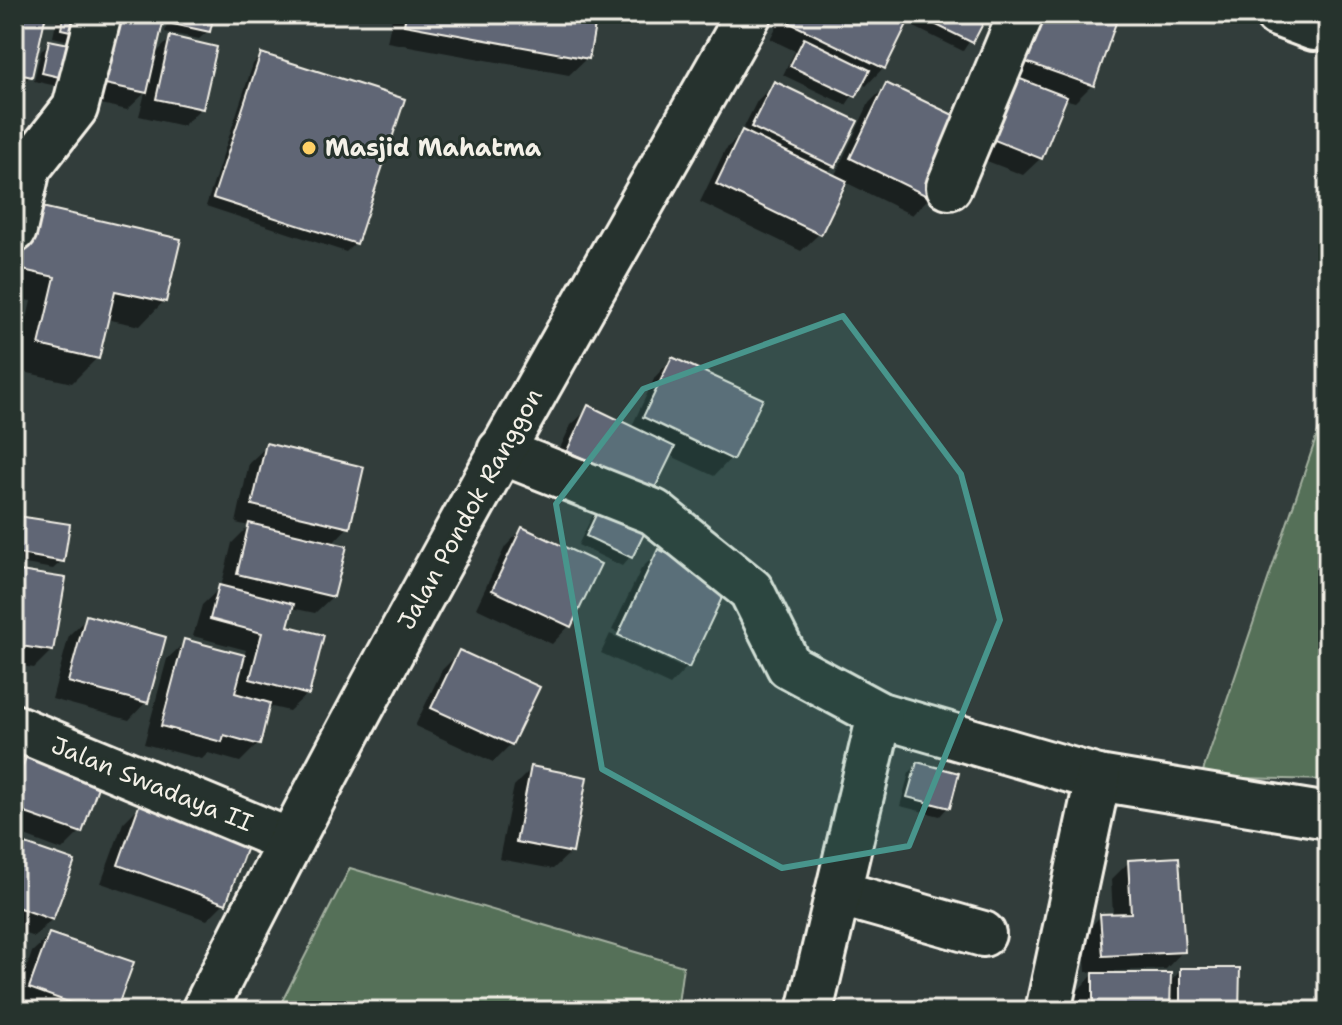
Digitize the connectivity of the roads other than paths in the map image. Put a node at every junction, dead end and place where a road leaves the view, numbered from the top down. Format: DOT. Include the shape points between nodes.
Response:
graph roads {
  1 [pos="99,14"];
  2 [pos="749,14"];
  3 [pos="1021,14"];
  4 [pos="21,166"];
  5 [pos="949,187"];
  6 [pos="14,230"];
  7 [pos="500,451"];
  8 [pos="880,715"];
  9 [pos="14,727"];
  10 [pos="1098,778"];
  11 [pos="1328,816"];
  12 [pos="289,841"];
  13 [pos="838,893"];
  14 [pos="983,934"];
  15 [pos="204,1011"];
  16 [pos="810,1011"];
  17 [pos="1048,1011"];
  1 -- 4 [label="street" via="75,108"];
  2 -- 7 [label="street, Jalan Pondok Ranggon"];
  3 -- 5 [label="street"];
  4 -- 6 [label="street"];
  7 -- 8 [label="street" via="654,512 751,590 789,666"];
  7 -- 12 [label="street, Jalan Pondok Ranggon"];
  8 -- 10 [label="street"];
  8 -- 13 [label="street"];
  9 -- 12 [label="street, Jalan Swadaya II"];
  10 -- 11 [label="street"];
  10 -- 17 [label="street"];
  12 -- 15 [label="street, Jalan Pondok Ranggon"];
  13 -- 14 [label="street"];
  13 -- 16 [label="street"];
}
